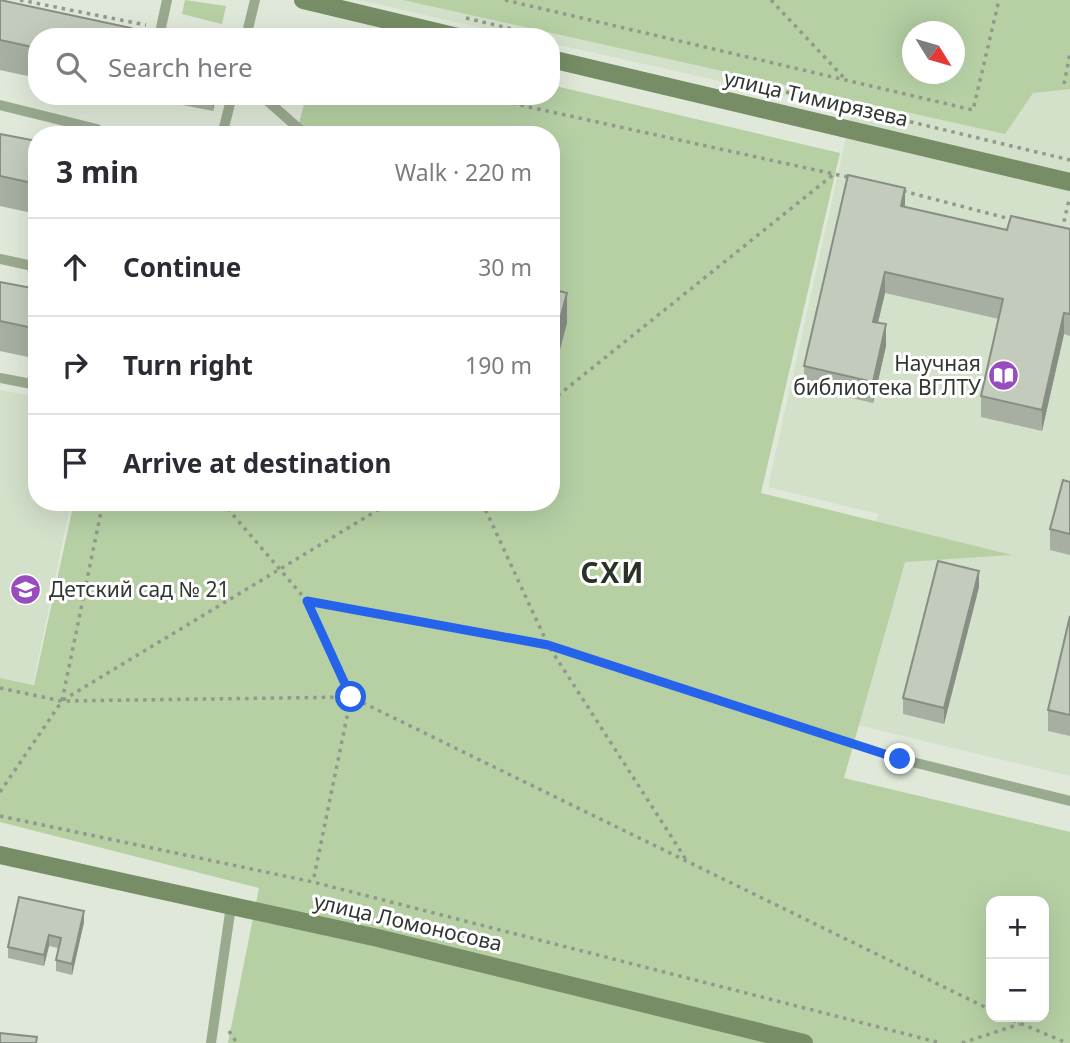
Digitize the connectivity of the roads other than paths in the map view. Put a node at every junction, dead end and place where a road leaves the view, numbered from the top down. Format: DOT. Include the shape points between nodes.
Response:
graph roads {
  1 [pos="167,0"];
  2 [pos="255,0"];
  3 [pos="303,0"];
  4 [pos="161,28"];
  5 [pos="248,28"];
  6 [pos="420,28"];
  7 [pos="560,61"];
  8 [pos="0,105"];
  9 [pos="230,105"];
  10 [pos="272,105"];
  11 [pos="85,126"];
  12 [pos="224,126"];
  13 [pos="296,126"];
  14 [pos="1070,183"];
  15 [pos="0,259"];
  16 [pos="28,265"];
  17 [pos="0,379"];
  18 [pos="28,384"];
  19 [pos="900,759"];
  20 [pos="1070,801"];
  21 [pos="0,855"];
  22 [pos="231,906"];
  23 [pos="211,1043"];
  24 [pos="804,1043"];
  1 -- 4 [label="lane"];
  2 -- 5 [label="lane"];
  3 -- 6 [label="main road"];
  7 -- 14 [label="main road, улица Тимирязева"];
  8 -- 11 [label="lane"];
  9 -- 12 [label="lane"];
  10 -- 13 [label="lane"];
  15 -- 16 [label="lane"];
  17 -- 18 [label="lane"];
  19 -- 20 [label="lane"];
  21 -- 22 [label="main road, улица Ломоносова"];
  22 -- 23 [label="lane"];
  22 -- 24 [label="main road, улица Ломоносова"];
}
